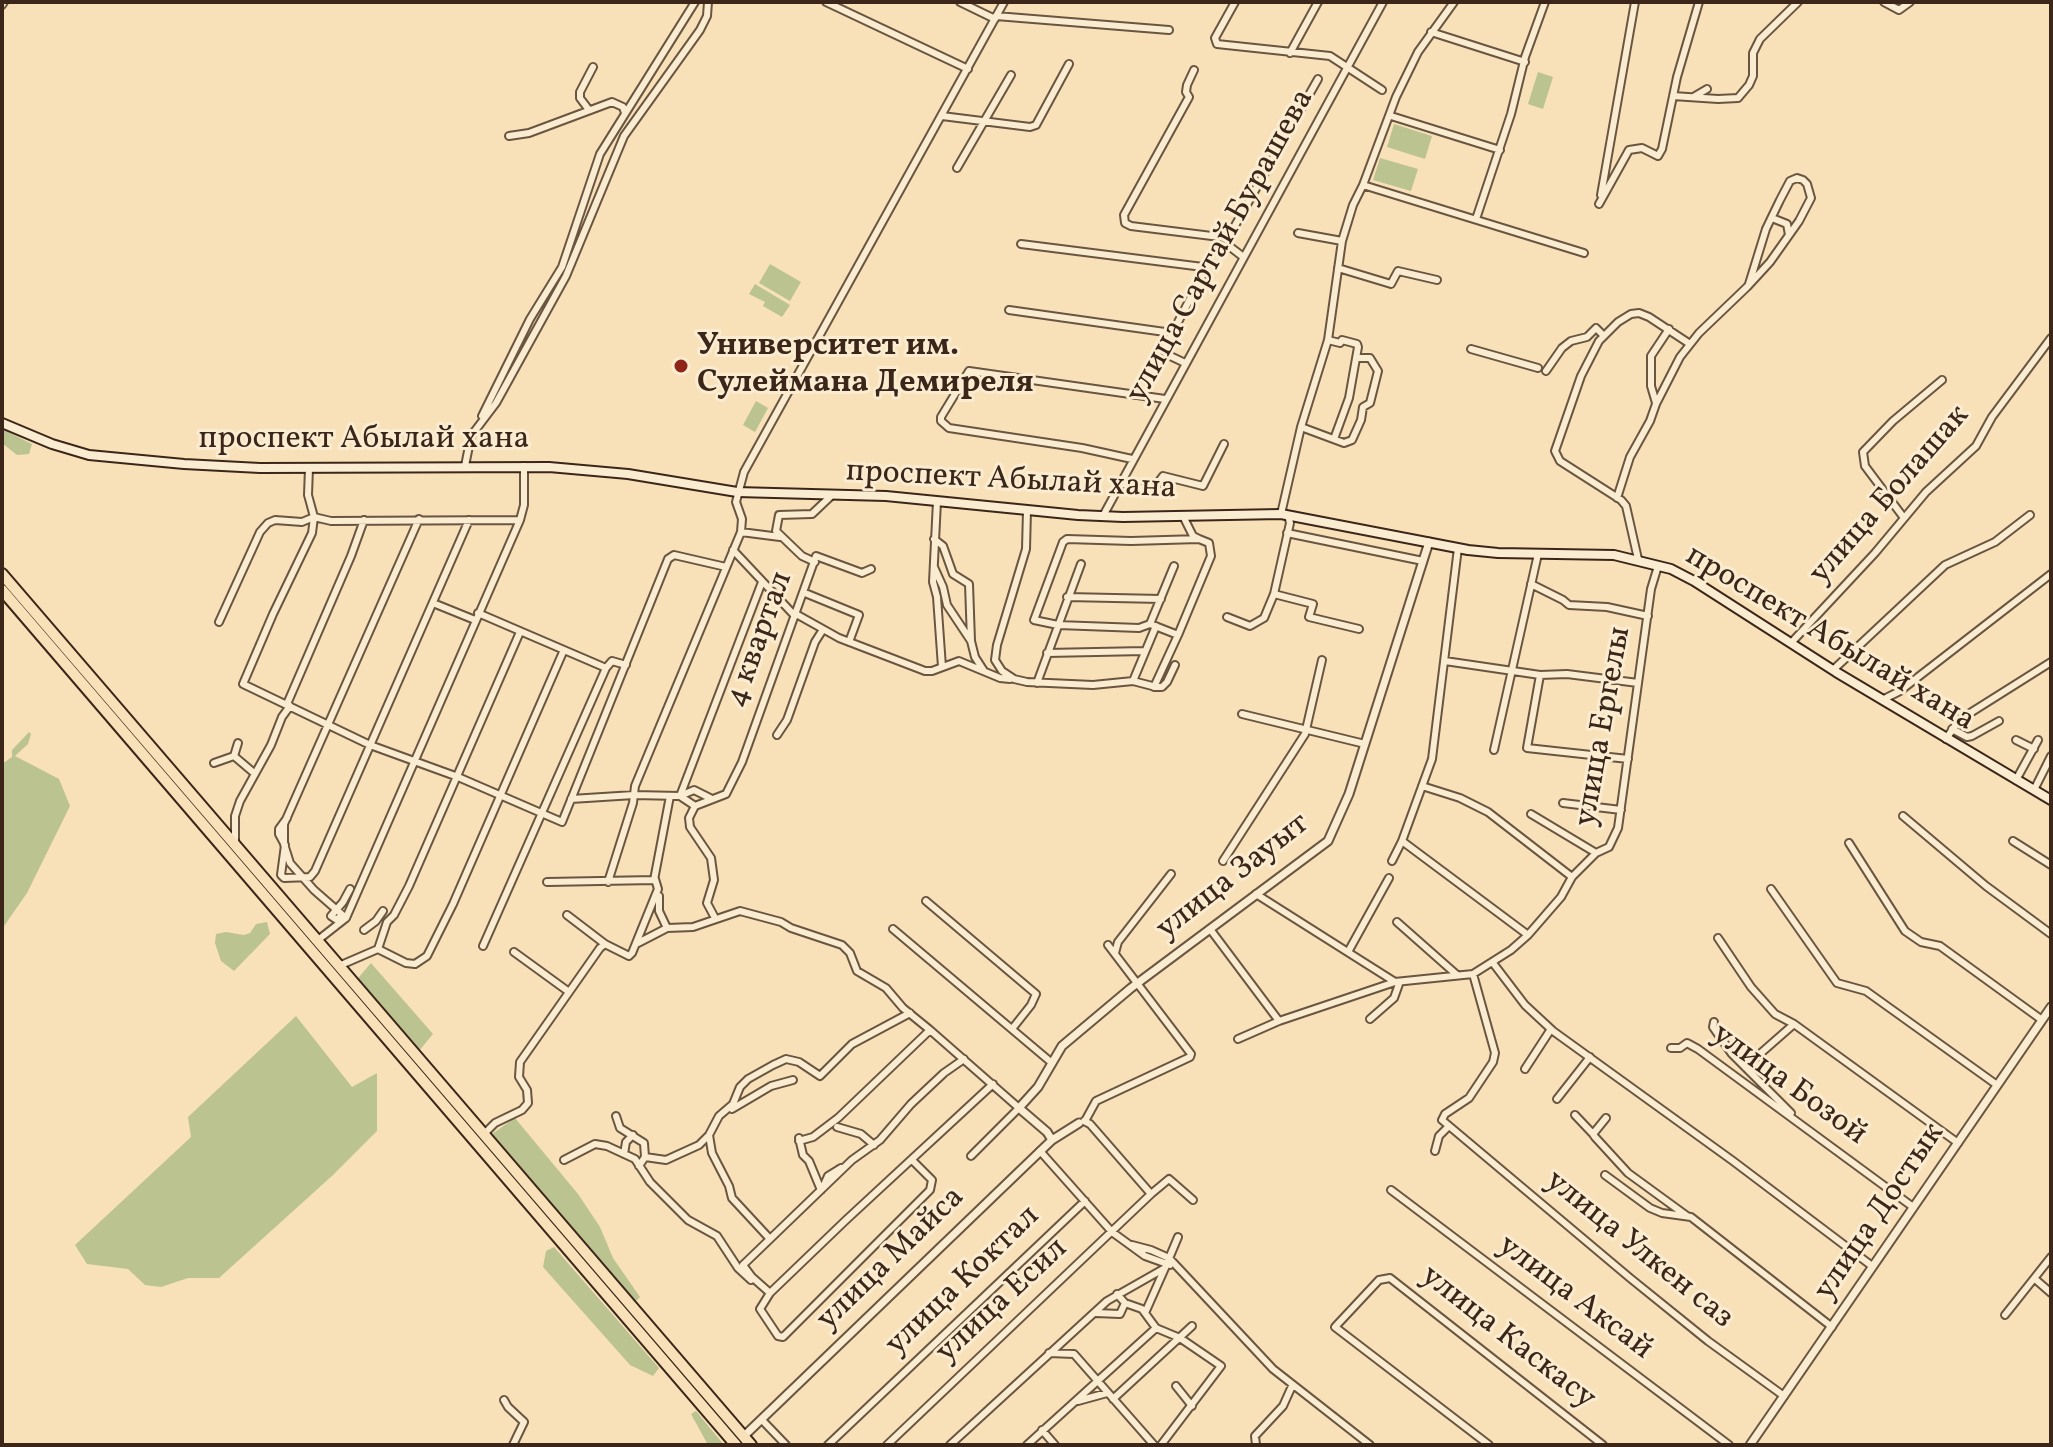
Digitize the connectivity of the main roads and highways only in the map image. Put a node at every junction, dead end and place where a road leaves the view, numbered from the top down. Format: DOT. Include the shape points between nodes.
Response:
graph roads {
  1 [pos="2,423"];
  2 [pos="2,574"];
  3 [pos="2,590"];
  4 [pos="2051,800"];
  5 [pos="743,1442"];
  1 -- 4 [label="main road, проспект Абылай хана" via="89,455 184,464 524,466 628,474 737,492 886,496 1103,516 1285,515 1498,553 1638,559 1707,589"];
  2 -- 5 [label="highway"];
  3 -- 5 [label="highway"];
}
